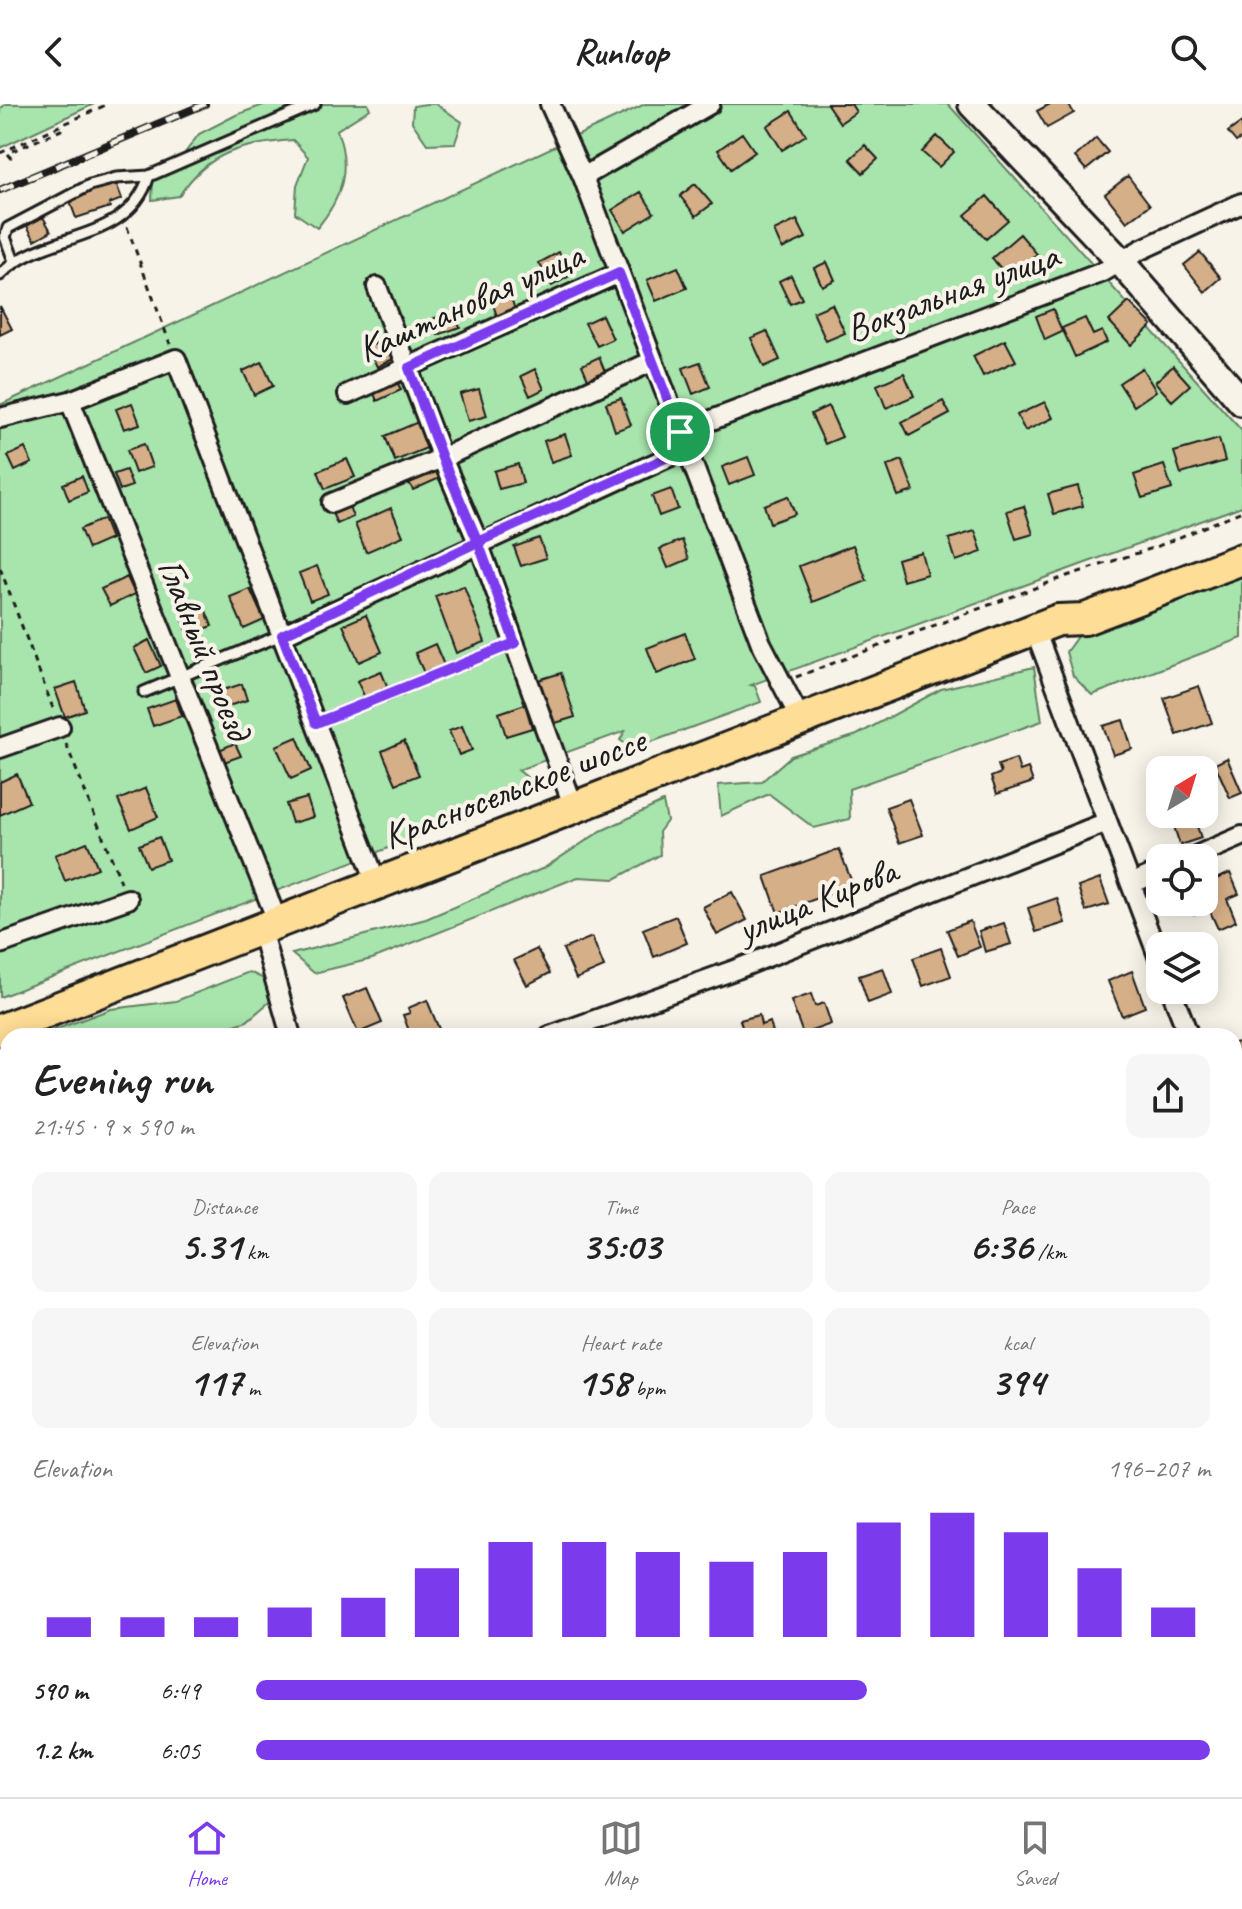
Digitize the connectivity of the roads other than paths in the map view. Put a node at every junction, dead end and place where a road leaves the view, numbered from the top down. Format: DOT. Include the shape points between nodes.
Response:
graph roads {
  1 [pos="315,104"];
  2 [pos="550,104"];
  3 [pos="710,104"];
  4 [pos="972,104"];
  5 [pos="149,176"];
  6 [pos="583,177"];
  7 [pos="1242,203"];
  8 [pos="14,261"];
  9 [pos="1121,262"];
  10 [pos="619,273"];
  11 [pos="0,275"];
  12 [pos="377,287"];
  13 [pos="653,361"];
  14 [pos="409,368"];
  15 [pos="348,394"];
  16 [pos="70,401"];
  17 [pos="1242,402"];
  18 [pos="0,418"];
  19 [pos="683,441"];
  20 [pos="442,458"];
  21 [pos="332,503"];
  22 [pos="1242,537"];
  23 [pos="478,542"];
  24 [pos="1242,559"];
  25 [pos="1046,625"];
  26 [pos="282,635"];
  27 [pos="515,643"];
  28 [pos="179,679"];
  29 [pos="144,692"];
  30 [pos="801,720"];
  31 [pos="316,723"];
  32 [pos="60,727"];
  33 [pos="0,748"];
  34 [pos="574,808"];
  35 [pos="1107,822"];
  36 [pos="1242,836"];
  37 [pos="1218,846"];
  38 [pos="1146,877"];
  39 [pos="377,884"];
  40 [pos="1131,884"];
  41 [pos="128,899"];
  42 [pos="269,926"];
  43 [pos="1149,932"];
  44 [pos="0,944"];
  45 [pos="1176,1004"];
  46 [pos="5,1028"];
  47 [pos="289,1028"];
  48 [pos="572,1028"];
  49 [pos="1186,1028"];
  1 -- 5 [label="lane"];
  2 -- 6 [label="street"];
  3 -- 6 [label="street"];
  4 -- 9 [label="main road"];
  5 -- 8 [label="lane" via="124,217"];
  5 -- 8 [label="lane" via="90,185 21,218 5,237"];
  6 -- 10 [label="street"];
  7 -- 9 [label="street, Вокзальная улица"];
  8 -- 11 [label="lane"];
  9 -- 17 [label="main road"];
  9 -- 19 [label="street, Вокзальная улица"];
  10 -- 13 [label="street"];
  10 -- 14 [label="street, Каштановая улица"];
  12 -- 14 [label="street"];
  13 -- 19 [label="street"];
  13 -- 20 [label="street"];
  14 -- 15 [label="street, Каштановая улица"];
  14 -- 20 [label="street"];
  16 -- 18 [label="street"];
  16 -- 26 [label="street" via="176,359"];
  16 -- 28 [label="street, Главный проезд"];
  19 -- 23 [label="street, Вокзальная улица"];
  19 -- 30 [label="street" via="761,643"];
  20 -- 21 [label="street"];
  20 -- 23 [label="street"];
  22 -- 25 [label="highway, Красносельское шоссе" via="1077,602"];
  23 -- 26 [label="street, Вокзальная улица"];
  23 -- 27 [label="street"];
  24 -- 25 [label="highway, Красносельское шоссе" via="1085,619"];
  25 -- 30 [label="highway, Красносельское шоссе"];
  25 -- 35 [label="street"];
  26 -- 28 [label="lane"];
  26 -- 31 [label="street"];
  27 -- 31 [label="lane"];
  27 -- 34 [label="street"];
  28 -- 29 [label="lane"];
  28 -- 42 [label="street, Главный проезд"];
  30 -- 34 [label="highway, Красносельское шоссе"];
  31 -- 39 [label="street"];
  32 -- 33 [label="street"];
  34 -- 39 [label="highway, Красносельское шоссе"];
  35 -- 40 [label="street"];
  35 -- 48 [label="street, улица Кирова" via="737,969"];
  36 -- 37 [label="street"];
  38 -- 40 [label="street"];
  39 -- 42 [label="highway, Красносельское шоссе"];
  40 -- 43 [label="street"];
  41 -- 44 [label="street"];
  42 -- 46 [label="highway, Красносельское шоссе"];
  42 -- 47 [label="street, Главный проезд"];
  45 -- 49 [label="street"];
}
